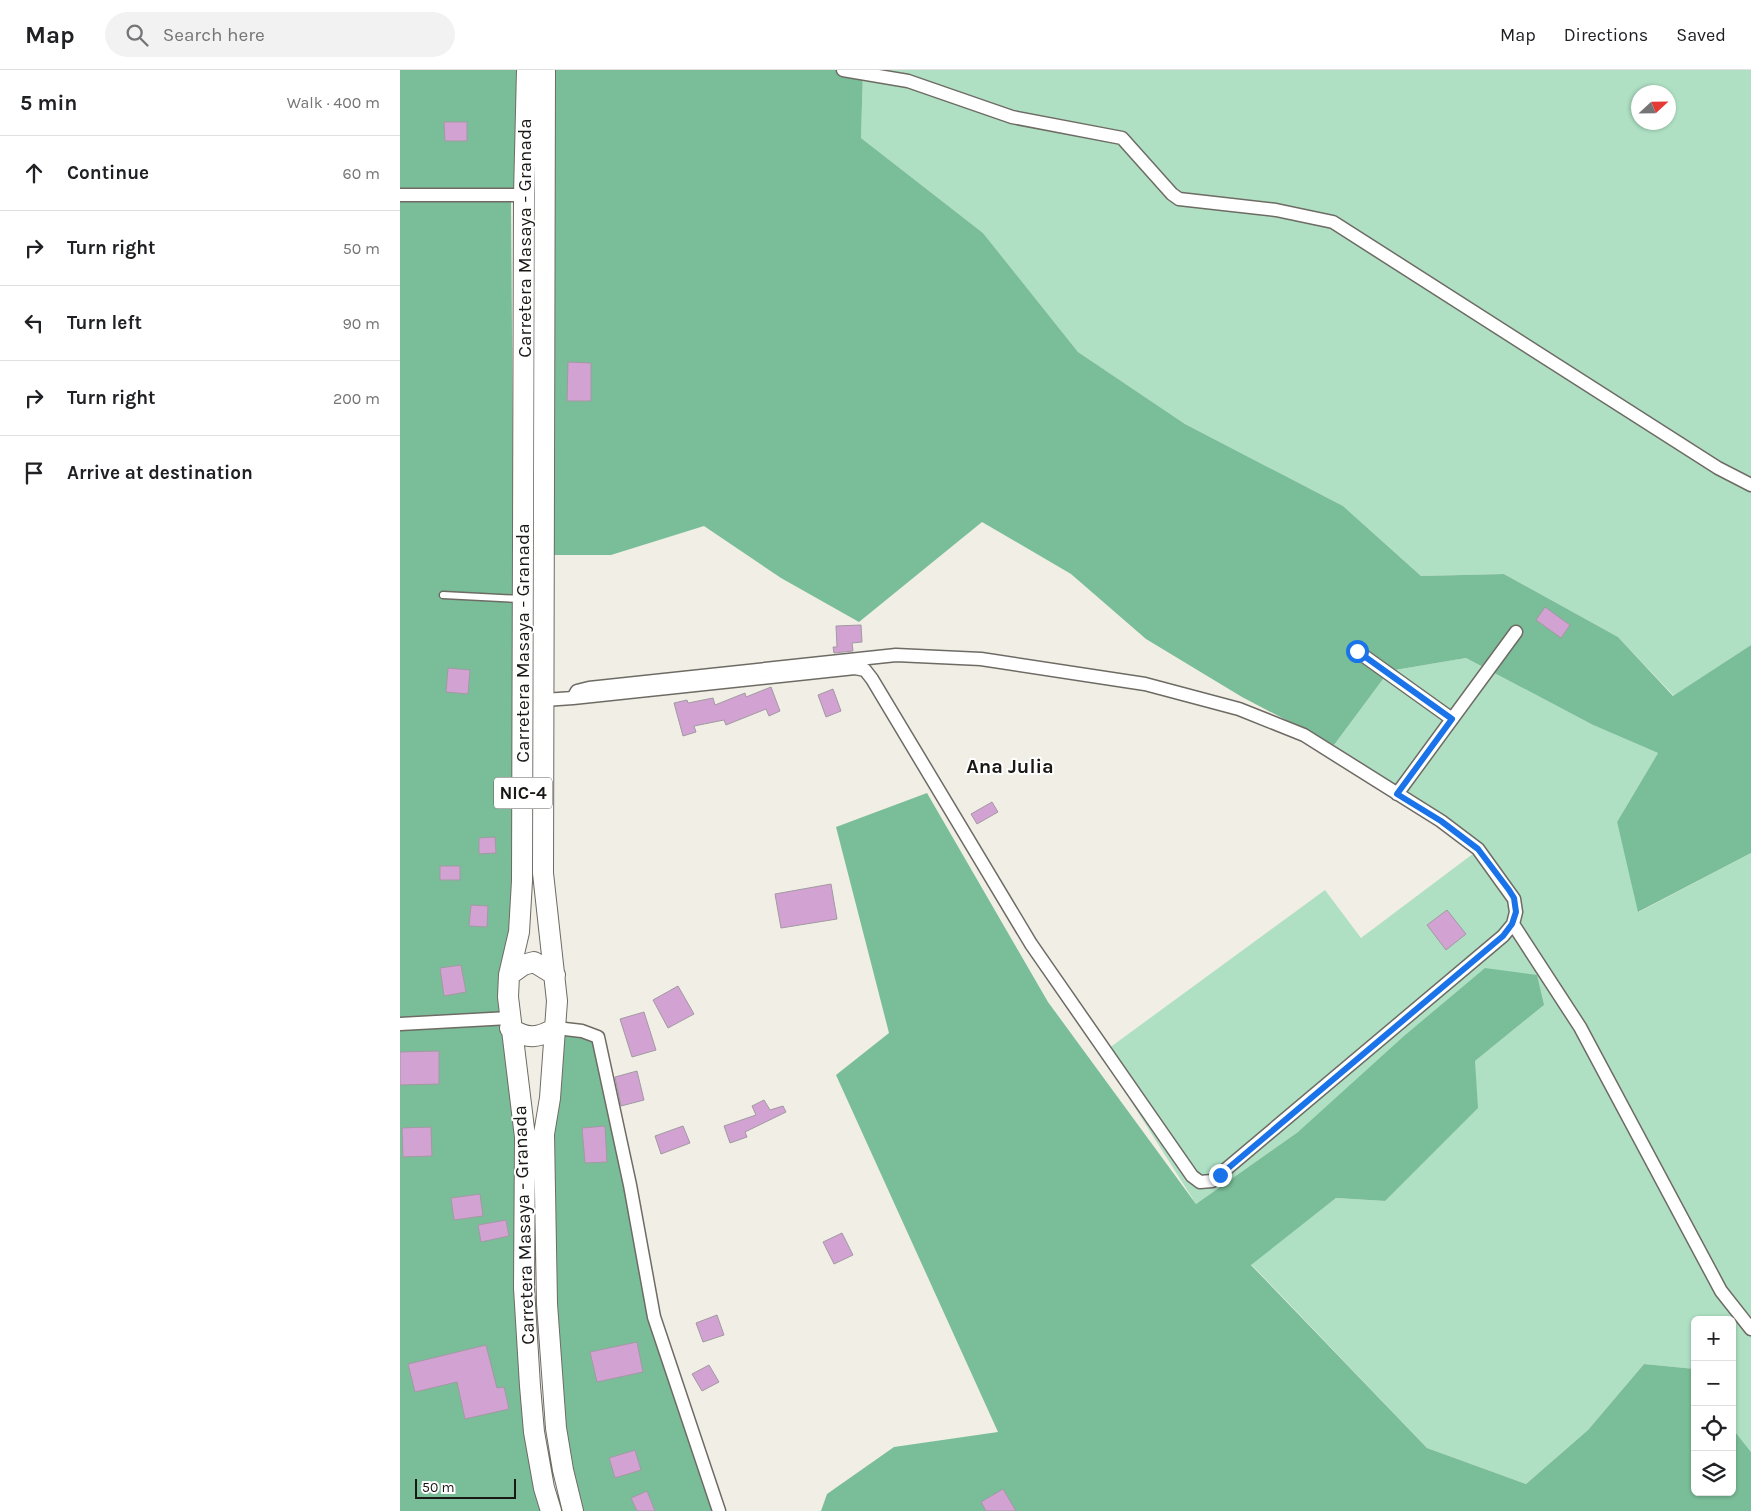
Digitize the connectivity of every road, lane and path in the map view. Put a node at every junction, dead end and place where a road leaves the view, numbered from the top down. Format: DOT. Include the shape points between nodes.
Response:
graph roads {
  1 [pos="527,70"];
  2 [pos="545,70"];
  3 [pos="843,70"];
  4 [pos="908,75"];
  5 [pos="524,194"];
  6 [pos="400,195"];
  7 [pos="1751,485"];
  8 [pos="443,595"];
  9 [pos="524,599"];
  10 [pos="1516,632"];
  11 [pos="1357,651"];
  12 [pos="573,698"];
  13 [pos="544,700"];
  14 [pos="1452,719"];
  15 [pos="1397,794"];
  16 [pos="1512,924"];
  17 [pos="509,975"];
  18 [pos="555,975"];
  19 [pos="509,1023"];
  20 [pos="400,1024"];
  21 [pos="556,1028"];
  22 [pos="1751,1329"];
  23 [pos="551,1511"];
  24 [pos="573,1511"];
  25 [pos="719,1511"];
  1 -- 5 [label="highway, Carretera Masaya - Granada / NIC-4"];
  2 -- 13 [label="highway, Carretera Masaya - Granada / NIC-4"];
  3 -- 4 [label="street"];
  4 -- 7 [label="street" via="1012,117 1122,138 1179,199 1276,210 1333,222 1718,468"];
  5 -- 6 [label="street"];
  5 -- 9 [label="highway, Carretera Masaya - Granada / NIC-4"];
  8 -- 9 [label="lane"];
  9 -- 17 [label="highway, Carretera Masaya - Granada / NIC-4" via="522,881 519,932"];
  10 -- 14 [label="street"];
  11 -- 14 [label="street"];
  12 -- 13 [label="street"];
  12 -- 15 [label="street" via="577,691 589,688 896,656 981,659 1144,684 1239,709 1304,735"];
  12 -- 16 [label="street" via="855,668 865,670 1031,944 1192,1176 1200,1182 1212,1181 1503,936"];
  13 -- 18 [label="highway, Carretera Masaya - Granada / NIC-4" via="543,873"];
  14 -- 15 [label="street"];
  15 -- 16 [label="street" via="1478,849 1514,898 1516,912"];
  16 -- 22 [label="street" via="1580,1027 1721,1291"];
  17 -- 18 [label="highway" via="534,962"];
  17 -- 19 [label="highway, Carretera Masaya - Granada / NIC-4"];
  18 -- 21 [label="highway, Carretera Masaya - Granada / NIC-4"];
  19 -- 20 [label="street"];
  19 -- 21 [label="highway" via="520,1035 531,1038"];
  19 -- 23 [label="highway, Carretera Masaya - Granada / NIC-4" via="524,1136 524,1288 530,1386 541,1469"];
  21 -- 24 [label="highway, Carretera Masaya - Granada / NIC-4" via="544,1134 547,1304 556,1428"];
  21 -- 25 [label="street" via="582,1031 598,1037 654,1317"];
}
